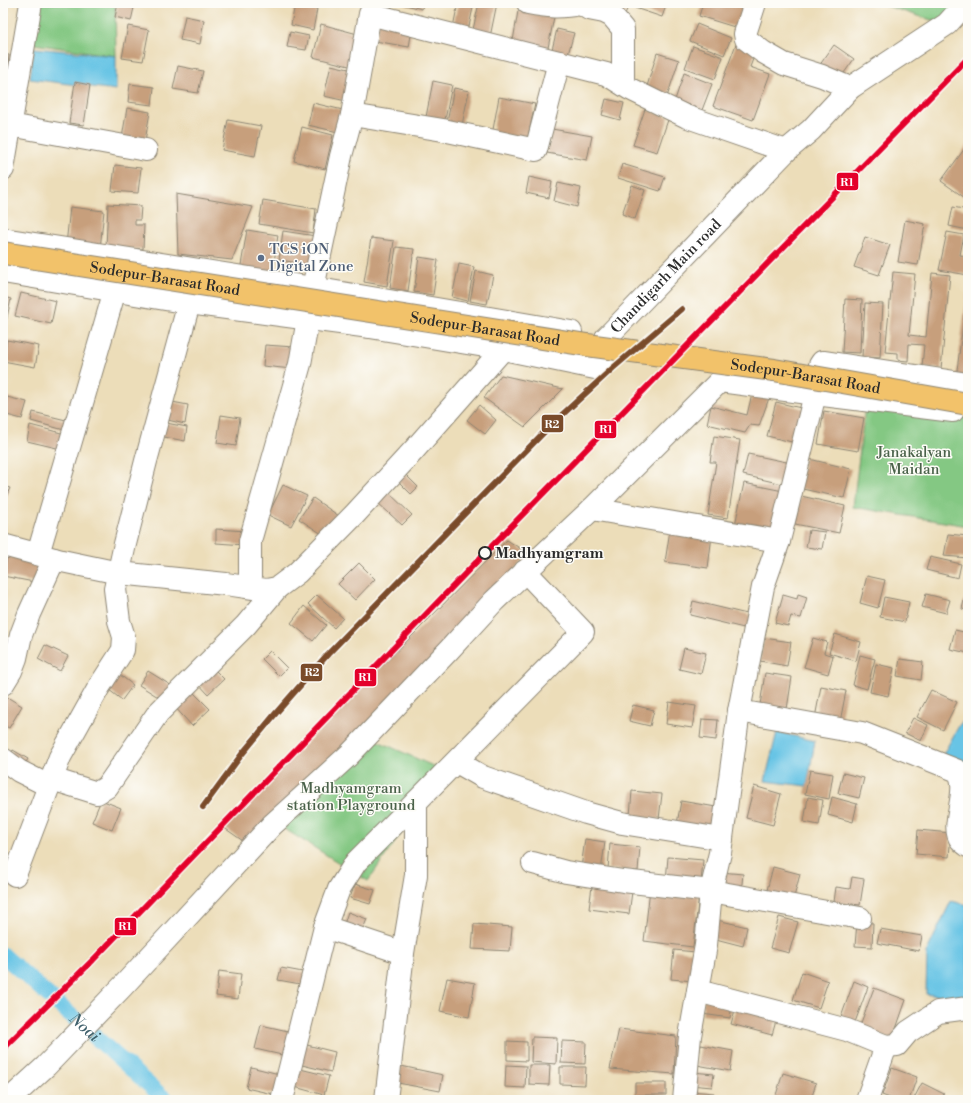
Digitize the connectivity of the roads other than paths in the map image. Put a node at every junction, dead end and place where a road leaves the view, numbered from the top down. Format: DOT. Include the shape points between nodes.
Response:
graph roads {
  1 [pos="31,3"];
  2 [pos="528,3"];
  3 [pos="580,3"];
  4 [pos="755,3"];
  5 [pos="966,3"];
  6 [pos="559,62"];
  7 [pos="623,84"];
  8 [pos="850,88"];
  9 [pos="352,115"];
  10 [pos="10,125"];
  11 [pos="146,150"];
  12 [pos="786,151"];
  13 [pos="3,169"];
  14 [pos="3,239"];
  15 [pos="3,253"];
  16 [pos="3,272"];
  17 [pos="313,288"];
  18 [pos="115,290"];
  19 [pos="189,303"];
  20 [pos="308,319"];
  21 [pos="606,338"];
  22 [pos="503,349"];
  23 [pos="968,384"];
  24 [pos="815,394"];
  25 [pos="968,404"];
  26 [pos="968,413"];
  27 [pos="592,509"];
  28 [pos="779,541"];
  29 [pos="3,545"];
  30 [pos="46,556"];
  31 [pos="525,571"];
  32 [pos="119,573"];
  33 [pos="250,587"];
  34 [pos="277,588"];
  35 [pos="3,684"];
  36 [pos="739,710"];
  37 [pos="3,759"];
  38 [pos="457,762"];
  39 [pos="50,783"];
  40 [pos="416,802"];
  41 [pos="722,839"];
  42 [pos="968,846"];
  43 [pos="533,863"];
  44 [pos="15,875"];
  45 [pos="711,891"];
  46 [pos="860,918"];
  47 [pos="325,927"];
  48 [pos="403,953"];
  49 [pos="698,990"];
  50 [pos="968,1008"];
  51 [pos="886,1046"];
  52 [pos="9,1100"];
  53 [pos="282,1100"];
  54 [pos="386,1100"];
  55 [pos="684,1100"];
  56 [pos="867,1100"];
  1 -- 10 [label="street"];
  2 -- 3 [label="street" via="563,7"];
  3 -- 7 [label="street" via="589,9 612,16 622,29"];
  4 -- 8 [label="street" via="744,34 746,39 784,64"];
  5 -- 8 [label="street, Chandigarh Main road" via="947,24"];
  6 -- 7 [label="street" via="606,74"];
  6 -- 9 [label="street" via="536,150 443,130"];
  6 -- 9 [label="street" via="370,14"];
  7 -- 12 [label="street" via="685,116"];
  8 -- 12 [label="street, Chandigarh Main road" via="811,130"];
  9 -- 17 [label="street"];
  10 -- 11 [label="street"];
  10 -- 13 [label="street"];
  12 -- 21 [label="street, Chandigarh Main road"];
  14 -- 17 [label="street, Chandigarh Main road"];
  15 -- 25 [label="main road, Sodepur-Barasat Road, bridge" via="587,345 774,370"];
  16 -- 18 [label="street"];
  17 -- 21 [label="street, Chandigarh Main road"];
  18 -- 19 [label="street"];
  18 -- 30 [label="street"];
  19 -- 20 [label="street"];
  19 -- 32 [label="street" via="146,460"];
  20 -- 22 [label="street"];
  20 -- 33 [label="street" via="300,364 250,541"];
  21 -- 22 [label="street" via="609,356 600,369"];
  22 -- 34 [label="street" via="355,514 297,573"];
  23 -- 24 [label="street" via="822,362"];
  24 -- 26 [label="street"];
  24 -- 27 [label="street" via="720,381"];
  24 -- 28 [label="street"];
  27 -- 28 [label="street"];
  27 -- 31 [label="street"];
  28 -- 36 [label="street" via="763,587"];
  29 -- 30 [label="street"];
  30 -- 32 [label="street"];
  30 -- 35 [label="street" via="16,658"];
  31 -- 38 [label="street" via="583,632"];
  31 -- 52 [label="street" via="350,755 272,825 122,987 46,1066"];
  32 -- 33 [label="street"];
  32 -- 39 [label="street" via="115,589 124,637 123,650 60,757"];
  33 -- 34 [label="street" via="266,590"];
  34 -- 39 [label="street" via="246,625 158,713 107,787 97,793"];
  36 -- 41 [label="street"];
  36 -- 42 [label="street" via="862,733 958,771 963,778 957,825 960,839"];
  37 -- 39 [label="street" via="19,771"];
  38 -- 40 [label="street"];
  38 -- 41 [label="street" via="484,777 586,813 622,823"];
  39 -- 44 [label="street"];
  40 -- 47 [label="street" via="356,862 339,889"];
  40 -- 48 [label="street" via="416,875"];
  41 -- 45 [label="street"];
  43 -- 45 [label="street" via="566,872 623,881"];
  45 -- 46 [label="street"];
  45 -- 49 [label="street" via="706,945"];
  47 -- 48 [label="street"];
  47 -- 53 [label="street"];
  48 -- 54 [label="street"];
  49 -- 51 [label="street" via="847,1030"];
  49 -- 55 [label="street" via="690,1036"];
  50 -- 51 [label="street" via="938,1012 908,1032 897,1045"];
  51 -- 56 [label="street"];
}
